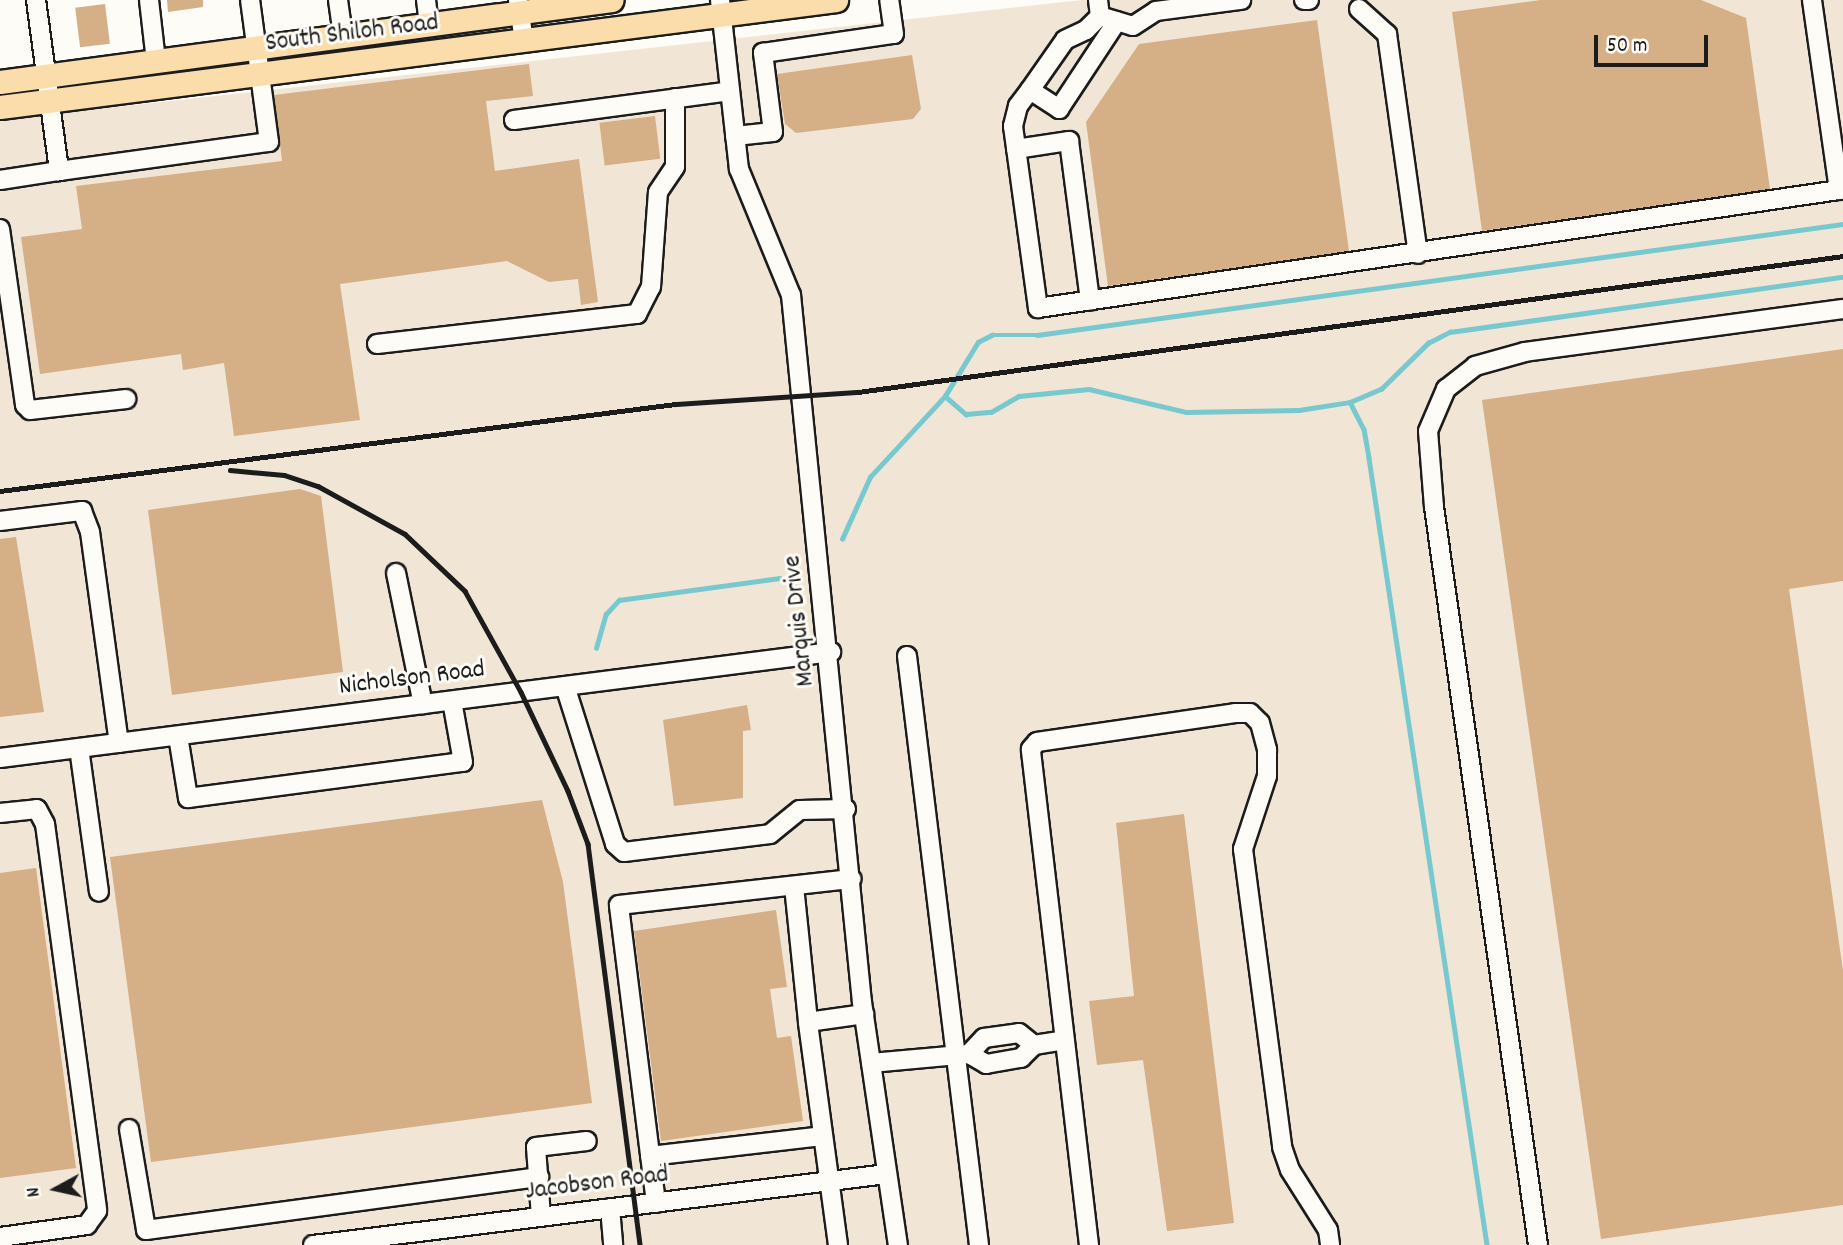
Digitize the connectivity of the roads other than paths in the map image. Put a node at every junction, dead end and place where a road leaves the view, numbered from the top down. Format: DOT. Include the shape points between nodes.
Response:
graph roads {
  1 [pos="36,0"];
  2 [pos="149,0"];
  3 [pos="250,0"];
  4 [pos="338,0"];
  5 [pos="426,0"];
  6 [pos="605,0"];
  7 [pos="836,0"];
  8 [pos="889,0"];
  9 [pos="1241,0"];
  10 [pos="1304,0"];
  11 [pos="1309,0"];
  12 [pos="1812,0"];
  13 [pos="1357,3"];
  14 [pos="519,6"];
  15 [pos="721,7"];
  16 [pos="1105,12"];
  17 [pos="429,24"];
  18 [pos="342,35"];
  19 [pos="524,41"];
  20 [pos="256,48"];
  21 [pos="156,61"];
  22 [pos="260,74"];
  23 [pos="46,76"];
  24 [pos="0,82"];
  25 [pos="1030,90"];
  26 [pos="730,91"];
  27 [pos="675,98"];
  28 [pos="50,100"];
  29 [pos="0,107"];
  30 [pos="514,120"];
  31 [pos="735,136"];
  32 [pos="1016,149"];
  33 [pos="59,171"];
  34 [pos="0,180"];
  35 [pos="0,229"];
  36 [pos="1418,254"];
  37 [pos="1090,301"];
  38 [pos="1843,309"];
  39 [pos="377,344"];
  40 [pos="126,399"];
  41 [pos="0,521"];
  42 [pos="396,573"];
  43 [pos="831,652"];
  44 [pos="907,656"];
  45 [pos="565,686"];
  46 [pos="452,701"];
  47 [pos="423,704"];
  48 [pos="178,736"];
  49 [pos="119,743"];
  50 [pos="79,748"];
  51 [pos="0,758"];
  52 [pos="846,809"];
  53 [pos="0,813"];
  54 [pos="852,879"];
  55 [pos="794,886"];
  56 [pos="99,891"];
  57 [pos="864,1014"];
  58 [pos="808,1022"];
  59 [pos="1065,1040"];
  60 [pos="1034,1045"];
  61 [pos="962,1054"];
  62 [pos="871,1063"];
  63 [pos="129,1129"];
  64 [pos="822,1136"];
  65 [pos="587,1141"];
  66 [pos="650,1156"];
  67 [pos="887,1174"];
  68 [pos="539,1177"];
  69 [pos="827,1181"];
  70 [pos="656,1203"];
  71 [pos="610,1208"];
  72 [pos="541,1217"];
  73 [pos="0,1237"];
  74 [pos="147,1238"];
  75 [pos="313,1245"];
  76 [pos="613,1245"];
  77 [pos="838,1245"];
  78 [pos="898,1245"];
  79 [pos="979,1245"];
  80 [pos="1090,1245"];
  81 [pos="1331,1245"];
  82 [pos="1538,1245"];
  1 -- 23 [label="street"];
  2 -- 21 [label="street"];
  3 -- 20 [label="street"];
  4 -- 18 [label="street"];
  5 -- 17 [label="street"];
  6 -- 14 [label="main road, South Shiloh Road"];
  7 -- 15 [label="main road, South Shiloh Road"];
  8 -- 31 [label="street" via="894,34 763,53 773,132"];
  9 -- 16 [label="street" via="1156,11 1133,26"];
  10 -- 11 [label="street"];
  12 -- 36 [label="street" via="1839,190"];
  13 -- 36 [label="street" via="1387,34"];
  14 -- 17 [label="main road, South Shiloh Road"];
  14 -- 19 [label="street"];
  15 -- 19 [label="main road, South Shiloh Road"];
  15 -- 26 [label="street, Marquis Drive"];
  16 -- 25 [label="street" via="1086,30 1065,40"];
  16 -- 25 [label="street" via="1059,109"];
  17 -- 18 [label="main road, South Shiloh Road"];
  18 -- 20 [label="main road, South Shiloh Road"];
  19 -- 22 [label="main road, South Shiloh Road"];
  20 -- 21 [label="main road, South Shiloh Road"];
  20 -- 22 [label="street"];
  21 -- 23 [label="main road, South Shiloh Road"];
  22 -- 28 [label="main road, South Shiloh Road"];
  22 -- 33 [label="street" via="269,142"];
  23 -- 24 [label="main road, South Shiloh Road"];
  23 -- 28 [label="street"];
  25 -- 32 [label="street" via="1018,106 1013,126"];
  26 -- 27 [label="street"];
  26 -- 31 [label="street, Marquis Drive"];
  27 -- 30 [label="street"];
  27 -- 39 [label="street" via="675,167 658,191 651,287 637,314"];
  28 -- 29 [label="main road, South Shiloh Road"];
  28 -- 33 [label="street"];
  31 -- 43 [label="street, Marquis Drive" via="739,169 791,295"];
  32 -- 37 [label="street" via="1038,308"];
  32 -- 37 [label="street" via="1069,141"];
  33 -- 34 [label="street"];
  35 -- 40 [label="street" via="25,405 30,410"];
  36 -- 37 [label="street"];
  38 -- 82 [label="street" via="1525,352 1475,366 1446,389 1428,432 1436,521"];
  41 -- 49 [label="street" via="82,511 90,532"];
  42 -- 47 [label="street"];
  43 -- 45 [label="street, Nicholson Road"];
  43 -- 52 [label="street, Marquis Drive"];
  44 -- 61 [label="street"];
  45 -- 46 [label="street, Nicholson Road"];
  45 -- 52 [label="street" via="615,844 624,852 770,834 800,810"];
  46 -- 47 [label="street, Nicholson Road"];
  46 -- 48 [label="street" via="463,762 215,794 188,797"];
  47 -- 48 [label="street, Nicholson Road"];
  48 -- 49 [label="street, Nicholson Road"];
  49 -- 50 [label="street, Nicholson Road"];
  50 -- 51 [label="street, Nicholson Road"];
  50 -- 56 [label="street"];
  52 -- 54 [label="street, Marquis Drive"];
  53 -- 73 [label="street" via="37,808 45,824 97,1211 87,1225"];
  54 -- 55 [label="street"];
  54 -- 57 [label="street, Marquis Drive"];
  55 -- 58 [label="street"];
  55 -- 66 [label="street" via="619,905"];
  57 -- 58 [label="street"];
  57 -- 62 [label="street, Marquis Drive"];
  58 -- 64 [label="street"];
  59 -- 60 [label="street"];
  59 -- 80 [label="street"];
  59 -- 81 [label="street" via="1031,749 1037,742 1250,713 1260,723 1267,776 1243,849 1282,1147 1290,1170 1328,1230"];
  60 -- 61 [label="street" via="1021,1058 986,1063"];
  60 -- 61 [label="street" via="1019,1034 984,1038"];
  61 -- 62 [label="street"];
  61 -- 79 [label="street"];
  62 -- 67 [label="street, Marquis Drive"];
  63 -- 74 [label="street"];
  64 -- 66 [label="street"];
  64 -- 69 [label="street"];
  65 -- 68 [label="street" via="536,1147"];
  66 -- 70 [label="street"];
  67 -- 69 [label="street, Jacobson Road"];
  67 -- 78 [label="street, Marquis Drive"];
  68 -- 72 [label="street"];
  68 -- 74 [label="street"];
  69 -- 70 [label="street, Jacobson Road"];
  69 -- 77 [label="street"];
  70 -- 71 [label="street, Jacobson Road"];
  71 -- 72 [label="street, Jacobson Road"];
  71 -- 76 [label="street"];
  72 -- 75 [label="street, Jacobson Road"];
}
